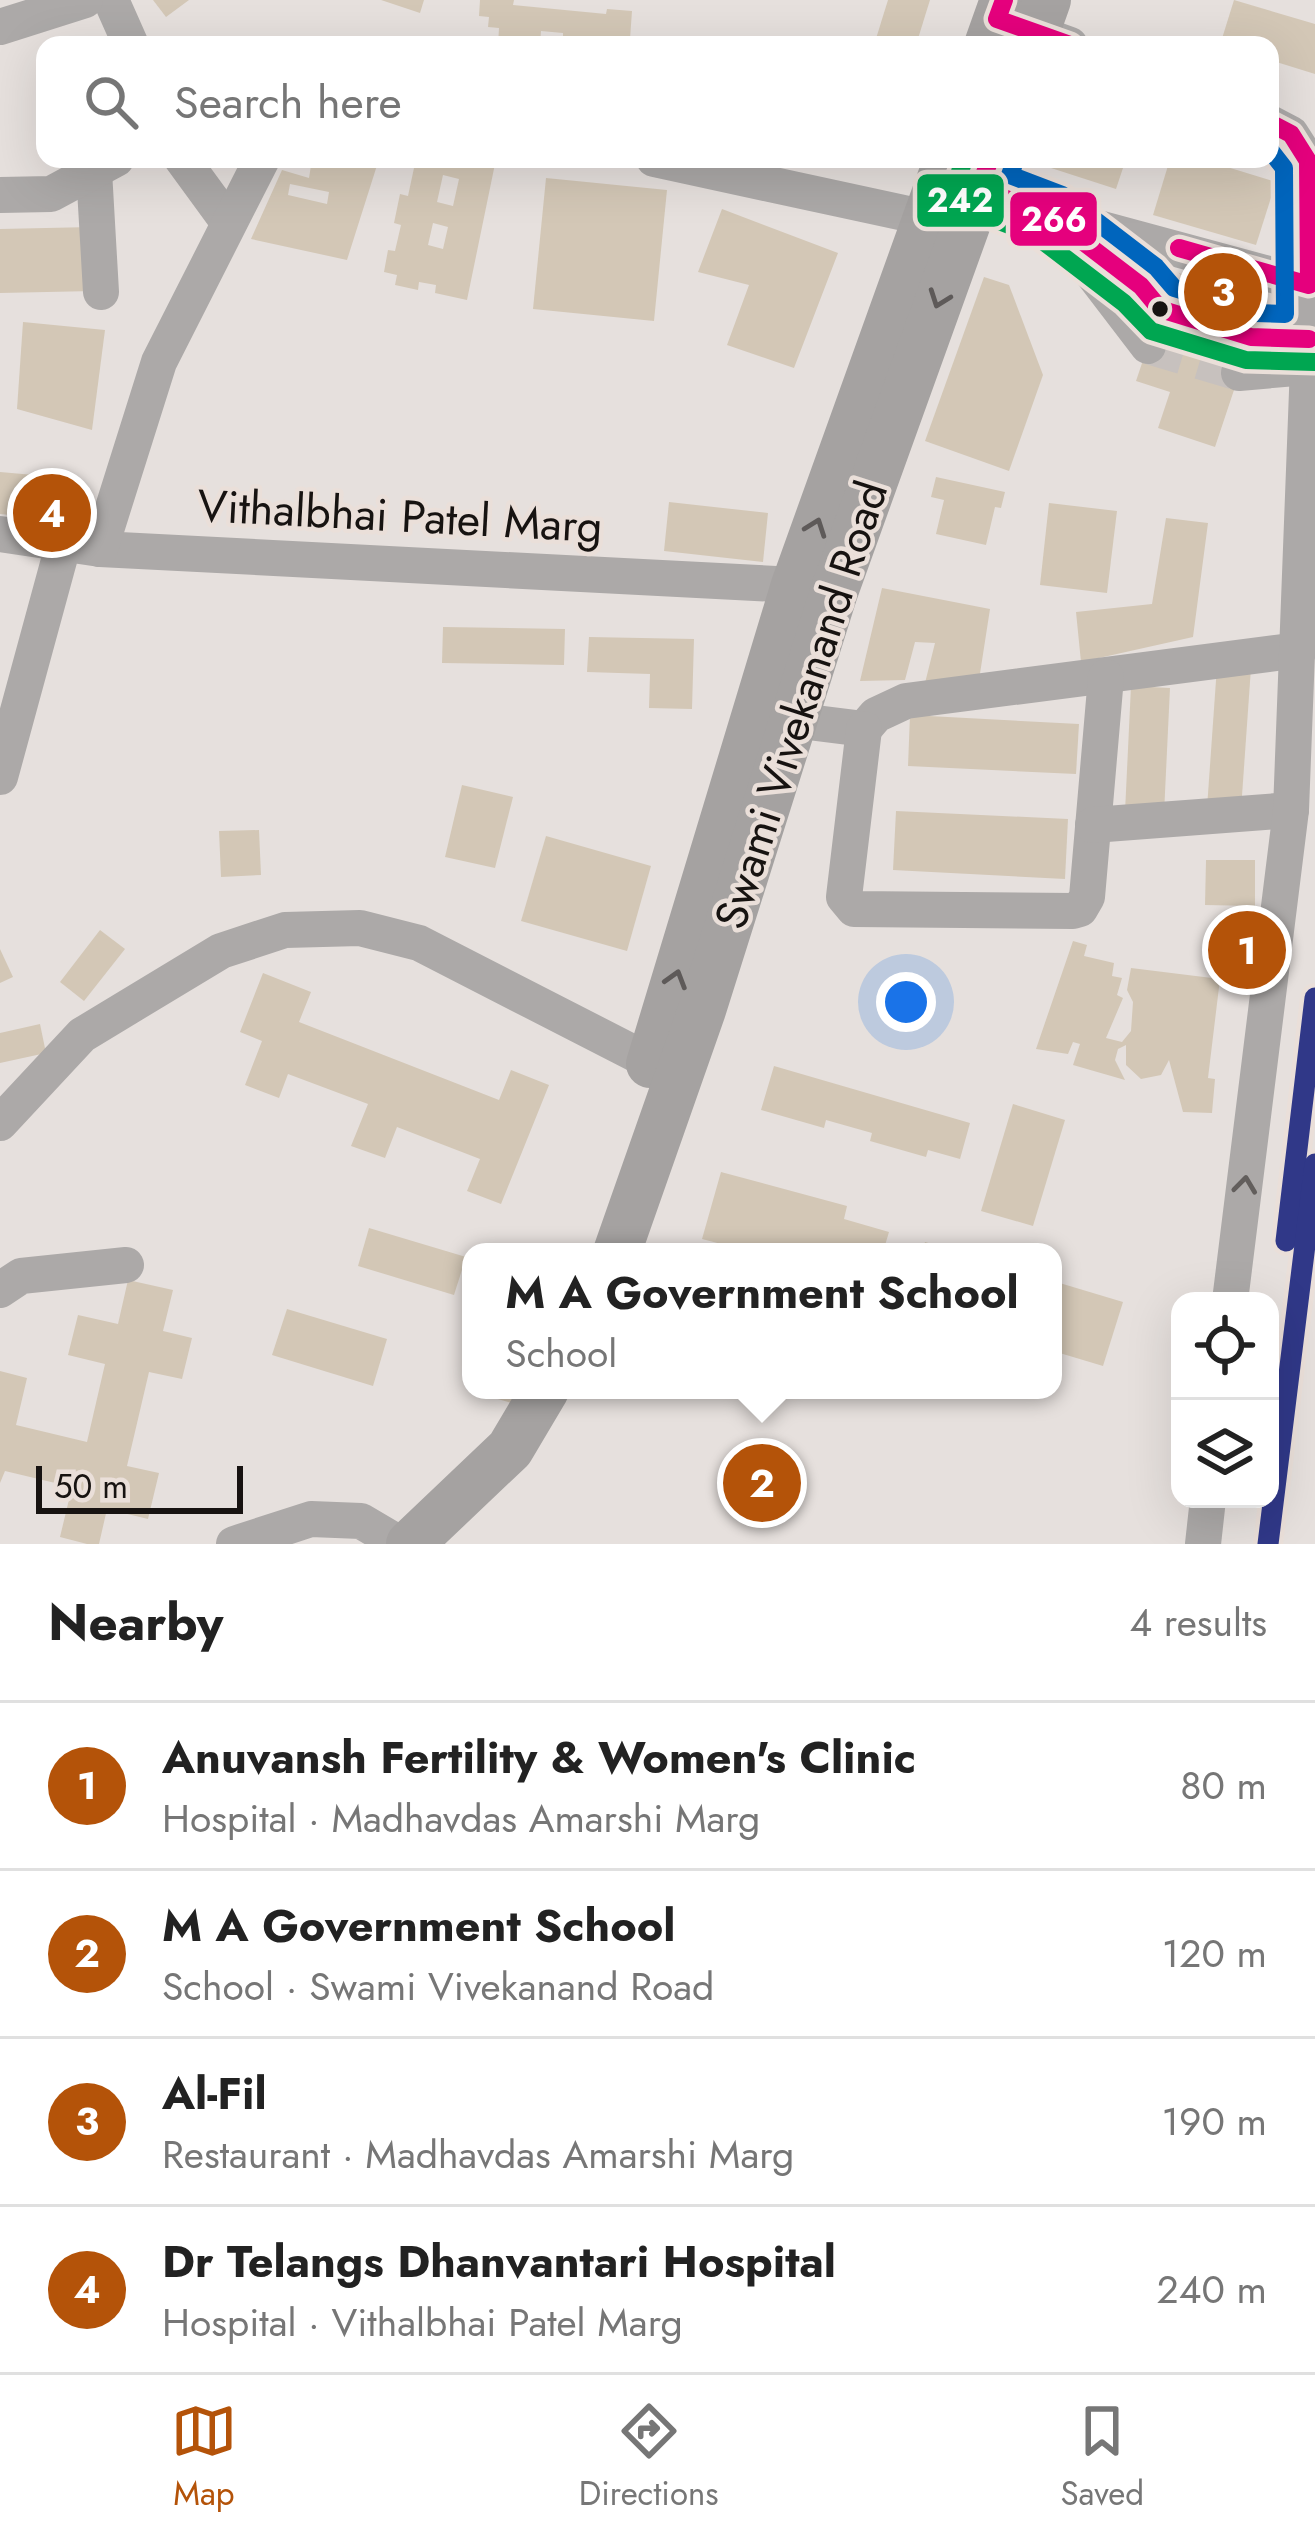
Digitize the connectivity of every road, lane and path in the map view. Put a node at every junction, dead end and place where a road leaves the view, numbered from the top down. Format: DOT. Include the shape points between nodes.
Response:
graph roads {
  1 [pos="85,0"];
  2 [pos="111,0"];
  3 [pos="0,27"];
  4 [pos="127,36"];
  5 [pos="1279,128"];
  6 [pos="1312,153"];
  7 [pos="99,168"];
  8 [pos="105,168"];
  9 [pos="189,168"];
  10 [pos="257,168"];
  11 [pos="696,168"];
  12 [pos="972,169"];
  13 [pos="0,195"];
  14 [pos="1047,214"];
  15 [pos="927,218"];
  16 [pos="228,222"];
  17 [pos="1309,285"];
  18 [pos="101,292"];
  19 [pos="1160,309"];
  20 [pos="1251,338"];
  21 [pos="1148,346"];
  22 [pos="1308,353"];
  23 [pos="1239,373"];
  24 [pos="0,534"];
  25 [pos="64,542"];
  26 [pos="100,549"];
  27 [pos="795,585"];
  28 [pos="1299,650"];
  29 [pos="1106,677"];
  30 [pos="792,721"];
  31 [pos="864,729"];
  32 [pos="0,777"];
  33 [pos="1291,810"];
  34 [pos="1093,825"];
  35 [pos="651,1062"];
  36 [pos="15,1092"];
  37 [pos="1301,1101"];
  38 [pos="1315,1103"];
  39 [pos="0,1124"];
  40 [pos="596,1243"];
  41 [pos="620,1243"];
  42 [pos="126,1265"];
  43 [pos="0,1290"];
  44 [pos="1231,1292"];
  45 [pos="540,1399"];
  46 [pos="552,1399"];
  47 [pos="1207,1508"];
  48 [pos="234,1544"];
  49 [pos="400,1544"];
  50 [pos="410,1544"];
  51 [pos="449,1544"];
  52 [pos="1203,1544"];
  1 -- 3 [label="street"];
  2 -- 4 [label="street"];
  5 -- 6 [label="street"];
  6 -- 17 [label="street"];
  7 -- 13 [label="street" via="51,194"];
  8 -- 18 [label="street"];
  9 -- 16 [label="street"];
  10 -- 16 [label="street"];
  11 -- 15 [label="street"];
  12 -- 14 [label="street"];
  12 -- 15 [label="main road, Swami Vivekanand Road"];
  12 -- 30 [label="main road, Swami Vivekanand Road, one-way"];
  14 -- 17 [label="street"];
  14 -- 19 [label="street"];
  14 -- 21 [label="street"];
  27 -- 15 [label="main road, Swami Vivekanand Road, one-way"];
  16 -- 26 [label="street" via="159,362"];
  17 -- 22 [label="street"];
  20 -- 22 [label="street"];
  22 -- 23 [label="street"];
  22 -- 28 [label="street"];
  24 -- 25 [label="street, Vithalbhai Patel Marg"];
  25 -- 26 [label="street, Vithalbhai Patel Marg"];
  25 -- 32 [label="street"];
  26 -- 27 [label="street, Vithalbhai Patel Marg"];
  35 -- 27 [label="main road, Swami Vivekanand Road, one-way"];
  28 -- 29 [label="street"];
  28 -- 33 [label="street"];
  29 -- 31 [label="street" via="906,701"];
  29 -- 34 [label="street"];
  30 -- 31 [label="street"];
  30 -- 41 [label="main road, Swami Vivekanand Road"];
  31 -- 34 [label="street" via="844,897 854,909 1079,909 1088,897"];
  33 -- 34 [label="street"];
  44 -- 33 [label="street, one-way"];
  35 -- 36 [label="street" via="419,943 360,928 285,930 221,951 82,1035"];
  35 -- 40 [label="main road, Swami Vivekanand Road"];
  36 -- 39 [label="street"];
  37 -- 38 [label="path"];
  42 -- 43 [label="street" via="21,1276"];
  45 -- 50 [label="main road" via="510,1449"];
  46 -- 51 [label="main road" via="530,1448"];
  47 -- 52 [label="street"];
  48 -- 49 [label="street" via="311,1519 361,1521"];
}
